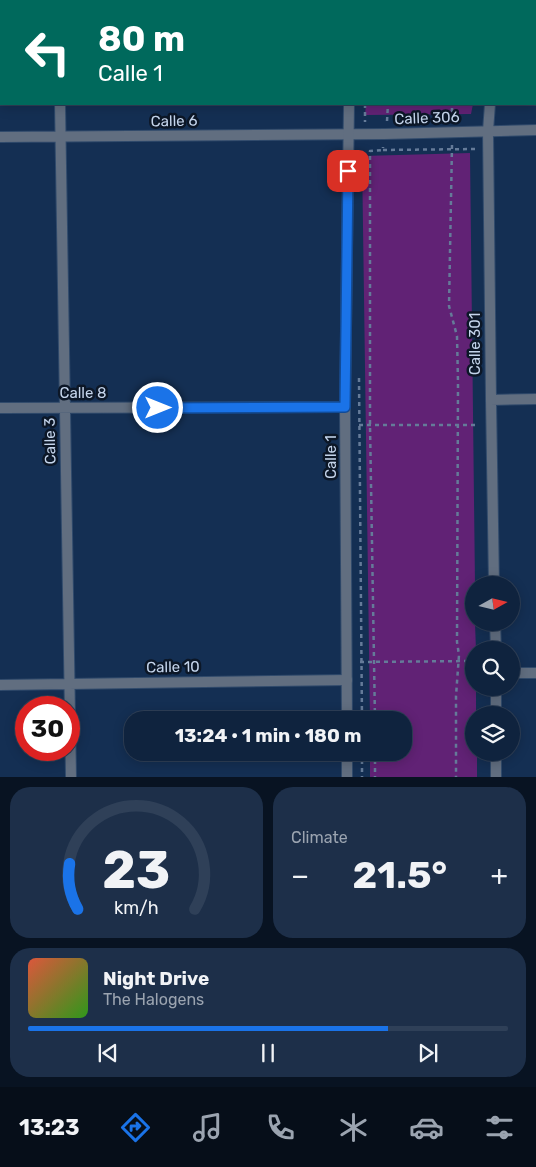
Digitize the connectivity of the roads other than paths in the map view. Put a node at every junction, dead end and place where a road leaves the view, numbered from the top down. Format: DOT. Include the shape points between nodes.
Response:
graph roads {
  1 [pos="60,105"];
  2 [pos="349,105"];
  3 [pos="490,105"];
  4 [pos="536,130"];
  5 [pos="488,131"];
  6 [pos="348,134"];
  7 [pos="0,137"];
  8 [pos="60,137"];
  9 [pos="536,399"];
  10 [pos="490,400"];
  11 [pos="345,407"];
  12 [pos="0,408"];
  13 [pos="64,408"];
  14 [pos="494,576"];
  15 [pos="520,673"];
  16 [pos="536,673"];
  17 [pos="347,680"];
  18 [pos="70,684"];
  19 [pos="0,685"];
  20 [pos="347,711"];
  21 [pos="347,761"];
  22 [pos="496,761"];
  23 [pos="71,777"];
  24 [pos="347,777"];
  25 [pos="496,777"];
  1 -- 8 [label="street, Calle 3"];
  2 -- 6 [label="street, Calle 1"];
  3 -- 5 [label="street, Calle 301"];
  4 -- 5 [label="street, Calle 306"];
  5 -- 6 [label="street, Calle 306"];
  5 -- 10 [label="street, Calle 301"];
  6 -- 8 [label="street, Calle 6"];
  6 -- 11 [label="street, Calle 1"];
  7 -- 8 [label="street, Calle 6"];
  8 -- 13 [label="street, Calle 3"];
  9 -- 10 [label="street"];
  10 -- 14 [label="street, Calle 301"];
  11 -- 13 [label="street, Calle 8"];
  11 -- 17 [label="street, Calle 1"];
  12 -- 13 [label="street, Calle 8"];
  13 -- 18 [label="street, Calle 3"];
  15 -- 16 [label="street"];
  17 -- 18 [label="street, Calle 10"];
  17 -- 20 [label="street, Calle 1"];
  18 -- 19 [label="street, Calle 10"];
  18 -- 23 [label="street, Calle 3"];
  21 -- 24 [label="street"];
  22 -- 25 [label="street"];
}
